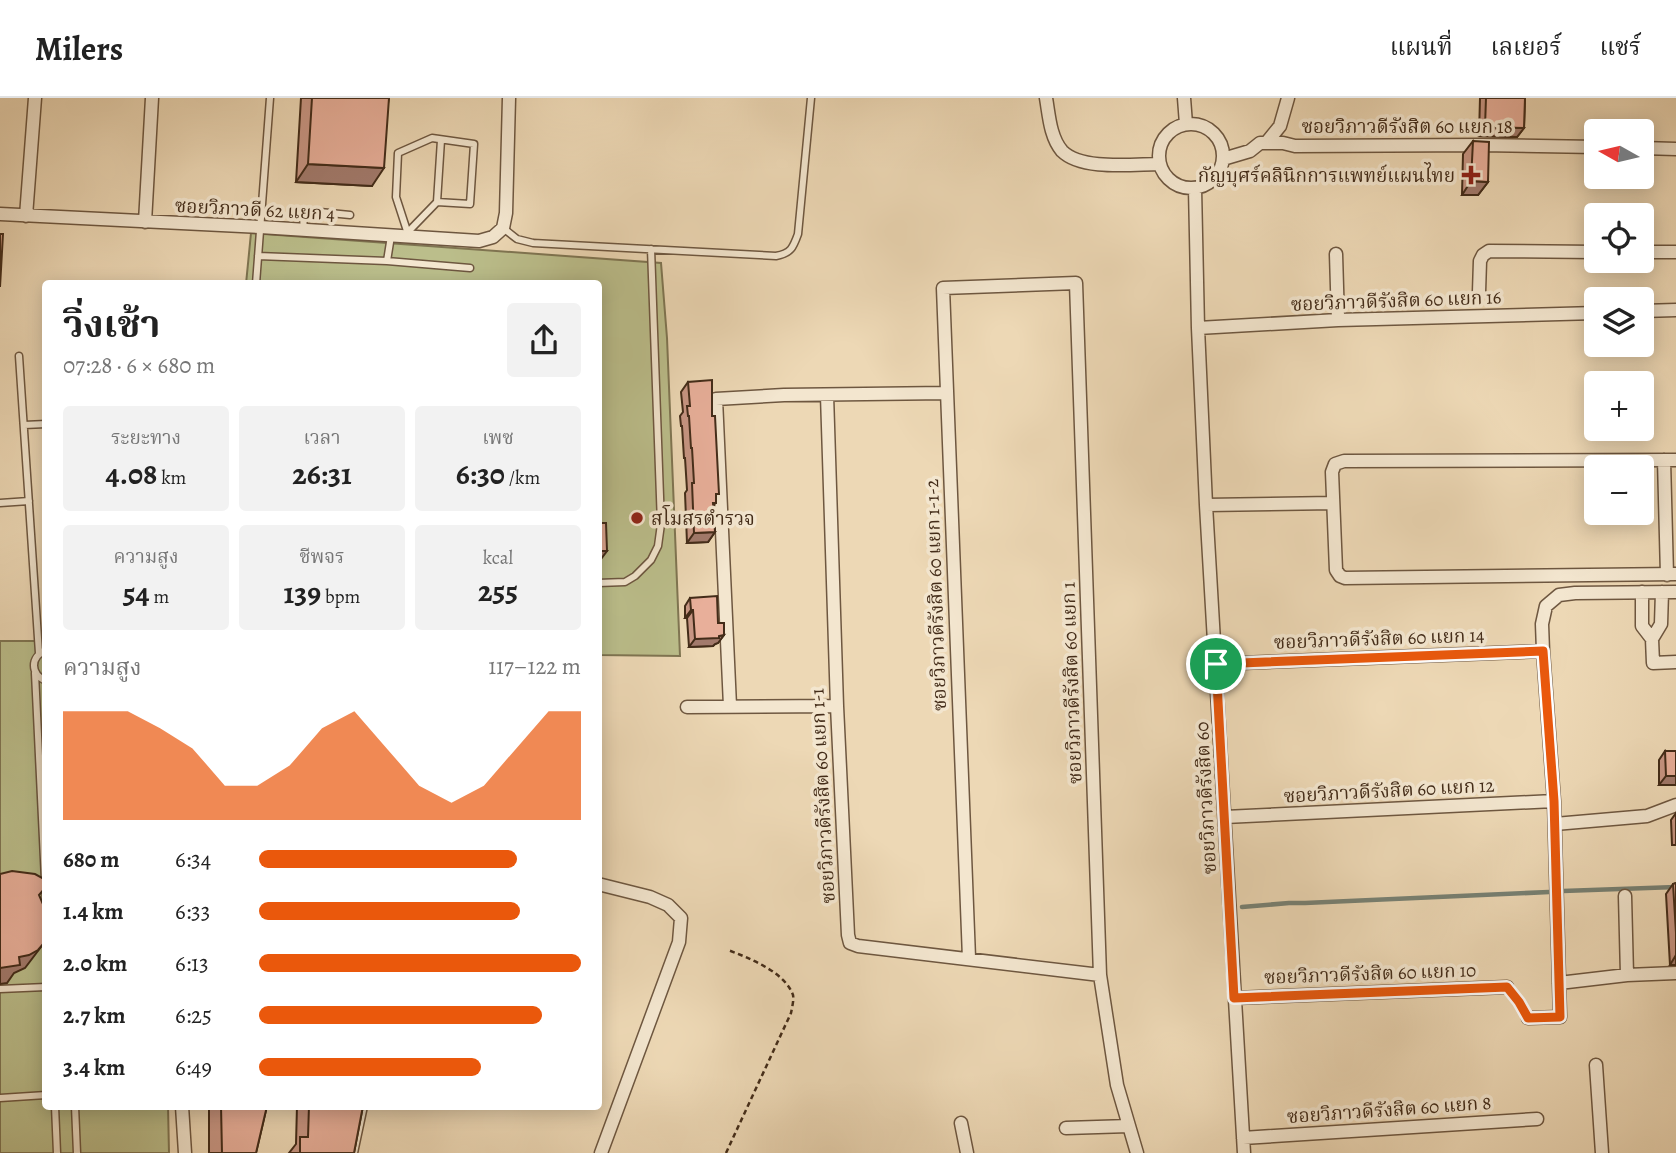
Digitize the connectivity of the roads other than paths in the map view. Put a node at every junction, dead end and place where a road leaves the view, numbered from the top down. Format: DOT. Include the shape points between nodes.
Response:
graph roads {
  1 [pos="35,98"];
  2 [pos="152,98"];
  3 [pos="270,98"];
  4 [pos="509,98"];
  5 [pos="811,98"];
  6 [pos="1046,98"];
  7 [pos="1184,98"];
  8 [pos="1288,98"];
  9 [pos="1186,124"];
  10 [pos="441,140"];
  11 [pos="1267,142"];
  12 [pos="1584,147"];
  13 [pos="1654,148"];
  14 [pos="1676,149"];
  15 [pos="1223,159"];
  16 [pos="1160,164"];
  17 [pos="1195,188"];
  18 [pos="437,202"];
  19 [pos="0,215"];
  20 [pos="350,215"];
  21 [pos="26,216"];
  22 [pos="145,222"];
  23 [pos="260,227"];
  24 [pos="503,228"];
  25 [pos="304,230"];
  26 [pos="408,234"];
  27 [pos="391,236"];
  28 [pos="651,249"];
  29 [pos="1584,252"];
  30 [pos="1654,252"];
  31 [pos="1676,252"];
  32 [pos="1336,254"];
  33 [pos="258,256"];
  34 [pos="387,261"];
  35 [pos="470,268"];
  36 [pos="256,280"];
  37 [pos="1001,286"];
  38 [pos="1479,292"];
  39 [pos="1676,310"];
  40 [pos="1654,311"];
  41 [pos="1584,313"];
  42 [pos="1338,320"];
  43 [pos="1198,328"];
  44 [pos="19,356"];
  45 [pos="946,393"];
  46 [pos="827,395"];
  47 [pos="42,424"];
  48 [pos="24,425"];
  49 [pos="1670,460"];
  50 [pos="29,501"];
  51 [pos="0,503"];
  52 [pos="1332,503"];
  53 [pos="1206,505"];
  54 [pos="1672,574"];
  55 [pos="602,583"];
  56 [pos="1642,592"];
  57 [pos="1662,592"];
  58 [pos="1676,592"];
  59 [pos="1652,639"];
  60 [pos="42,651"];
  61 [pos="1543,651"];
  62 [pos="1676,662"];
  63 [pos="1216,664"];
  64 [pos="35,673"];
  65 [pos="42,679"];
  66 [pos="730,706"];
  67 [pos="837,706"];
  68 [pos="687,707"];
  69 [pos="1554,801"];
  70 [pos="1676,805"];
  71 [pos="1225,817"];
  72 [pos="42,818"];
  73 [pos="1555,824"];
  74 [pos="602,885"];
  75 [pos="1625,895"];
  76 [pos="969,958"];
  77 [pos="1676,973"];
  78 [pos="1100,975"];
  79 [pos="1627,975"];
  80 [pos="1559,983"];
  81 [pos="42,987"];
  82 [pos="1507,987"];
  83 [pos="0,989"];
  84 [pos="1234,998"];
  85 [pos="1528,1018"];
  86 [pos="1596,1065"];
  87 [pos="42,1095"];
  88 [pos="0,1098"];
  89 [pos="55,1110"];
  90 [pos="75,1110"];
  91 [pos="182,1110"];
  92 [pos="363,1110"];
  93 [pos="1537,1119"];
  94 [pos="961,1123"];
  95 [pos="1129,1126"];
  96 [pos="1066,1128"];
  97 [pos="1243,1138"];
  98 [pos="57,1153"];
  99 [pos="77,1153"];
  100 [pos="185,1153"];
  101 [pos="354,1153"];
  102 [pos="601,1153"];
  103 [pos="967,1153"];
  104 [pos="1137,1153"];
  105 [pos="1244,1153"];
  106 [pos="1602,1153"];
  1 -- 21 [label="street"];
  2 -- 22 [label="street"];
  3 -- 23 [label="lane"];
  4 -- 24 [label="street"];
  5 -- 28 [label="lane" via="794,247 776,256"];
  6 -- 16 [label="street" via="1053,134 1063,151 1078,160 1108,165"];
  7 -- 9 [label="street"];
  8 -- 11 [label="street" via="1280,126"];
  9 -- 15 [label="street" via="1213,133"];
  9 -- 16 [label="street" via="1162,143"];
  10 -- 18 [label="lane"];
  10 -- 18 [label="lane" via="474,144 470,204"];
  10 -- 26 [label="lane" via="432,138 398,153 396,198"];
  11 -- 12 [label="street, ซอยวิภาวดีรังสิต 60 แยก 18" via="1295,146"];
  11 -- 15 [label="street, ซอยวิภาวดีรังสิต 60 แยก 18"];
  13 -- 14 [label="street"];
  15 -- 17 [label="street" via="1214,178"];
  16 -- 17 [label="street" via="1177,185"];
  17 -- 43 [label="street, ซอยวิภาวดีรังสิต 60"];
  18 -- 26 [label="lane"];
  19 -- 21 [label="street, ซอยวิภาวดี 62 แยก 4"];
  20 -- 25 [label="lane" via="310,211 303,216"];
  21 -- 22 [label="street, ซอยวิภาวดี 62 แยก 4"];
  22 -- 23 [label="street, ซอยวิภาวดี 62 แยก 4"];
  23 -- 25 [label="street, ซอยวิภาวดี 62 แยก 4"];
  23 -- 33 [label="lane"];
  24 -- 26 [label="street, ซอยวิภาวดี 62 แยก 4" via="479,241"];
  24 -- 28 [label="lane" via="517,239 533,243"];
  25 -- 27 [label="street, ซอยวิภาวดี 62 แยก 4"];
  26 -- 27 [label="street, ซอยวิภาวดี 62 แยก 4"];
  27 -- 34 [label="lane"];
  28 -- 55 [label="lane" via="661,524 658,547 635,576 625,582"];
  29 -- 38 [label="street" via="1489,251 1480,261"];
  30 -- 31 [label="street"];
  32 -- 42 [label="street"];
  33 -- 34 [label="lane"];
  33 -- 36 [label="lane"];
  34 -- 35 [label="lane"];
  37 -- 45 [label="street, ซอยวิภาวดีรังสิต 60 แยก 1-1-2" via="943,288"];
  37 -- 78 [label="street, ซอยวิภาวดีรังสิต 60 แยก 1" via="1076,283"];
  39 -- 40 [label="street"];
  41 -- 42 [label="street, ซอยวิภาวดีรังสิต 60 แยก 16"];
  42 -- 43 [label="street, ซอยวิภาวดีรังสิต 60 แยก 16"];
  43 -- 53 [label="street, ซอยวิภาวดีรังสิต 60"];
  44 -- 48 [label="lane"];
  45 -- 46 [label="street"];
  45 -- 76 [label="street, ซอยวิภาวดีรังสิต 60 แยก 1-1-2"];
  46 -- 66 [label="street" via="716,399"];
  46 -- 67 [label="street, ซอยวิภาวดีรังสิต 60 แยก 1-1"];
  47 -- 48 [label="lane"];
  48 -- 50 [label="lane"];
  49 -- 52 [label="street" via="1344,461 1335,464 1332,472"];
  49 -- 54 [label="street"];
  50 -- 51 [label="lane"];
  50 -- 60 [label="lane"];
  52 -- 53 [label="street"];
  52 -- 54 [label="street" via="1336,570 1345,578"];
  53 -- 63 [label="street, ซอยวิภาวดีรังสิต 60"];
  56 -- 57 [label="street"];
  56 -- 59 [label="street" via="1642,626"];
  56 -- 61 [label="street" via="1559,595 1546,606"];
  57 -- 58 [label="street"];
  57 -- 59 [label="street" via="1661,624"];
  59 -- 62 [label="street" via="1653,663"];
  60 -- 64 [label="lane" via="34,662"];
  61 -- 63 [label="street, ซอยวิภาวดีรังสิต 60 แยก 14"];
  61 -- 69 [label="street"];
  63 -- 71 [label="street, ซอยวิภาวดีรังสิต 60"];
  64 -- 65 [label="lane"];
  64 -- 72 [label="lane"];
  66 -- 67 [label="street"];
  66 -- 68 [label="street"];
  67 -- 76 [label="street, ซอยวิภาวดีรังสิต 60 แยก 1-1" via="850,943"];
  69 -- 71 [label="street, ซอยวิภาวดีรังสิต 60 แยก 12"];
  69 -- 73 [label="street"];
  70 -- 73 [label="street" via="1647,816"];
  71 -- 84 [label="street, ซอยวิภาวดีรังสิต 60"];
  73 -- 80 [label="street"];
  74 -- 102 [label="street" via="650,897 681,918 679,942"];
  75 -- 79 [label="street"];
  76 -- 78 [label="street, ซอยวิภาวดีรังสิต 60 แยก 1-1"];
  77 -- 79 [label="street"];
  78 -- 95 [label="street, ซอยวิภาวดีรังสิต 60 แยก 1" via="1117,1085"];
  79 -- 80 [label="street"];
  80 -- 85 [label="street" via="1560,1017"];
  81 -- 83 [label="lane"];
  82 -- 84 [label="street, ซอยวิภาวดีรังสิต 60 แยก 10"];
  84 -- 97 [label="street, ซอยวิภาวดีรังสิต 60"];
  86 -- 106 [label="street"];
  87 -- 88 [label="lane"];
  89 -- 98 [label="lane"];
  90 -- 99 [label="lane"];
  91 -- 100 [label="street"];
  92 -- 101 [label="lane"];
  93 -- 97 [label="street, ซอยวิภาวดีรังสิต 60 แยก 8"];
  94 -- 103 [label="street"];
  95 -- 96 [label="street"];
  95 -- 104 [label="street, ซอยวิภาวดีรังสิต 60 แยก 1"];
  97 -- 105 [label="street, ซอยวิภาวดีรังสิต 60"];
}
